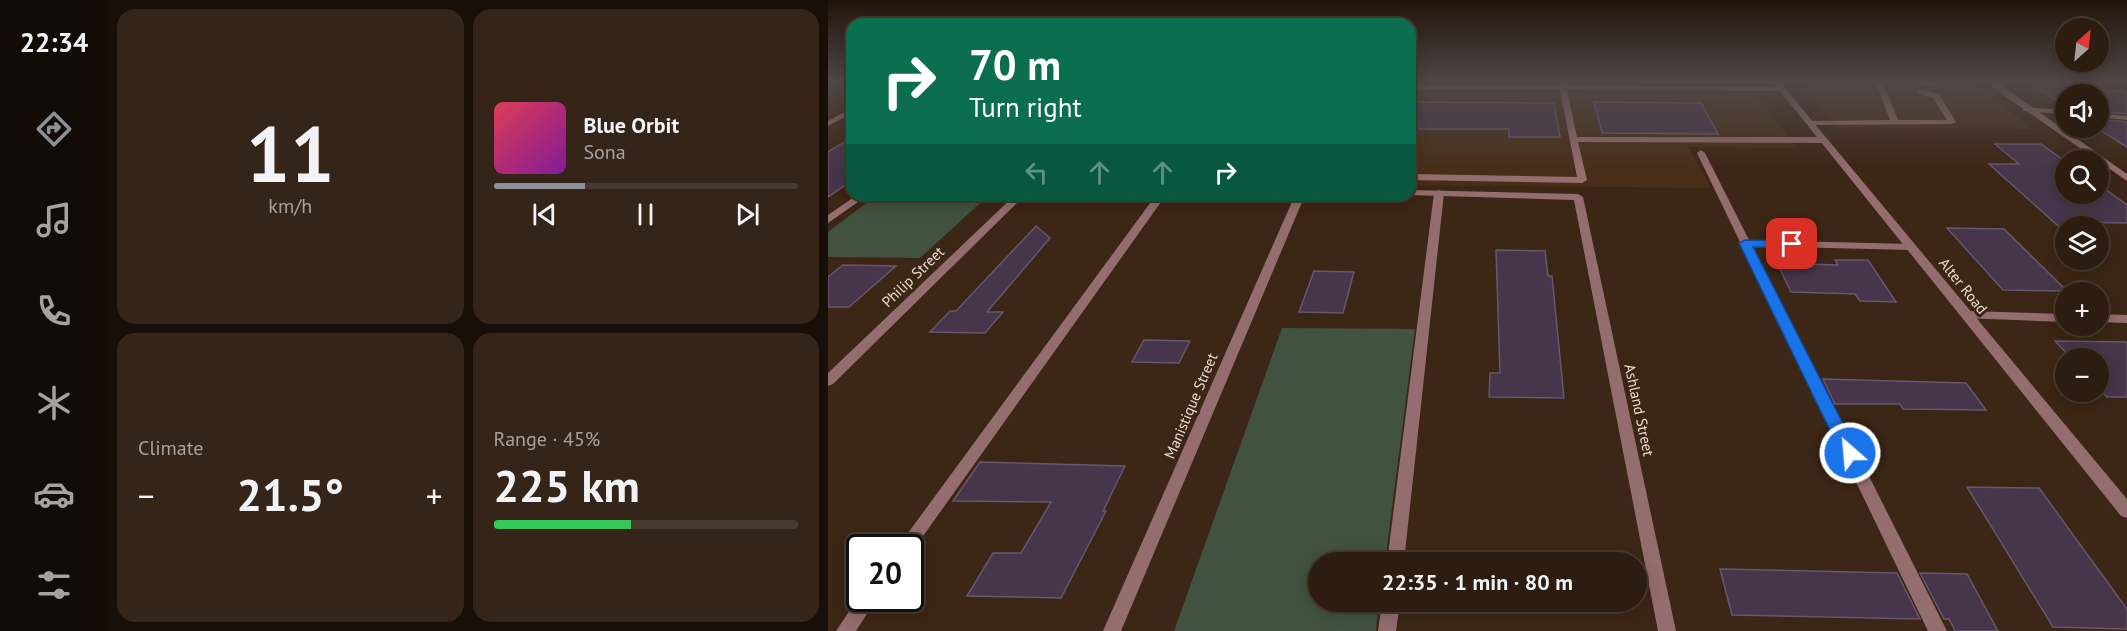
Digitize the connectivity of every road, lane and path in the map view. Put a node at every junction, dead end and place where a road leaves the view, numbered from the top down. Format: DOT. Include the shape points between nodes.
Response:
graph roads {
  1 [pos="1568,110"];
  2 [pos="1799,110"];
  3 [pos="1890,110"];
  4 [pos="1945,110"];
  5 [pos="2028,110"];
  6 [pos="846,114"];
  7 [pos="2109,116"];
  8 [pos="2127,118"];
  9 [pos="1895,122"];
  10 [pos="1810,123"];
  11 [pos="828,124"];
  12 [pos="1574,139"];
  13 [pos="1824,140"];
  14 [pos="1701,153"];
  15 [pos="1416,177"];
  16 [pos="2127,178"];
  17 [pos="1416,193"];
  18 [pos="1439,193"];
  19 [pos="855,201"];
  20 [pos="1014,201"];
  21 [pos="1157,201"];
  22 [pos="1297,201"];
  23 [pos="828,220"];
  24 [pos="1745,243"];
  25 [pos="1911,247"];
  26 [pos="1967,315"];
  27 [pos="2055,318"];
  28 [pos="2109,318"];
  29 [pos="2127,319"];
  30 [pos="828,381"];
  31 [pos="2127,512"];
  32 [pos="915,534"];
  33 [pos="1396,552"];
  34 [pos="858,612"];
  35 [pos="1390,612"];
  36 [pos="845,631"];
  37 [pos="1112,631"];
  38 [pos="1387,631"];
  39 [pos="1667,631"];
  40 [pos="1938,631"];
  1 -- 12 [label="street"];
  2 -- 10 [label="street, Alter Road"];
  3 -- 9 [label="street"];
  4 -- 9 [label="street" via="1952,122"];
  5 -- 16 [label="street"];
  6 -- 11 [label="street"];
  7 -- 8 [label="street"];
  9 -- 10 [label="street"];
  10 -- 13 [label="street, Alter Road"];
  12 -- 13 [label="street"];
  12 -- 15 [label="street" via="1582,180"];
  13 -- 25 [label="street, Alter Road"];
  14 -- 24 [label="street"];
  17 -- 18 [label="street"];
  18 -- 33 [label="street"];
  18 -- 39 [label="street, Ashland Street" via="1578,197"];
  19 -- 23 [label="street"];
  20 -- 30 [label="street, Philip Street"];
  21 -- 32 [label="street"];
  22 -- 37 [label="street, Manistique Street"];
  24 -- 25 [label="street"];
  24 -- 40 [label="street"];
  25 -- 26 [label="street, Alter Road"];
  26 -- 27 [label="street"];
  26 -- 31 [label="street, Alter Road"];
  28 -- 29 [label="street"];
  34 -- 36 [label="street"];
  35 -- 38 [label="street"];
}
